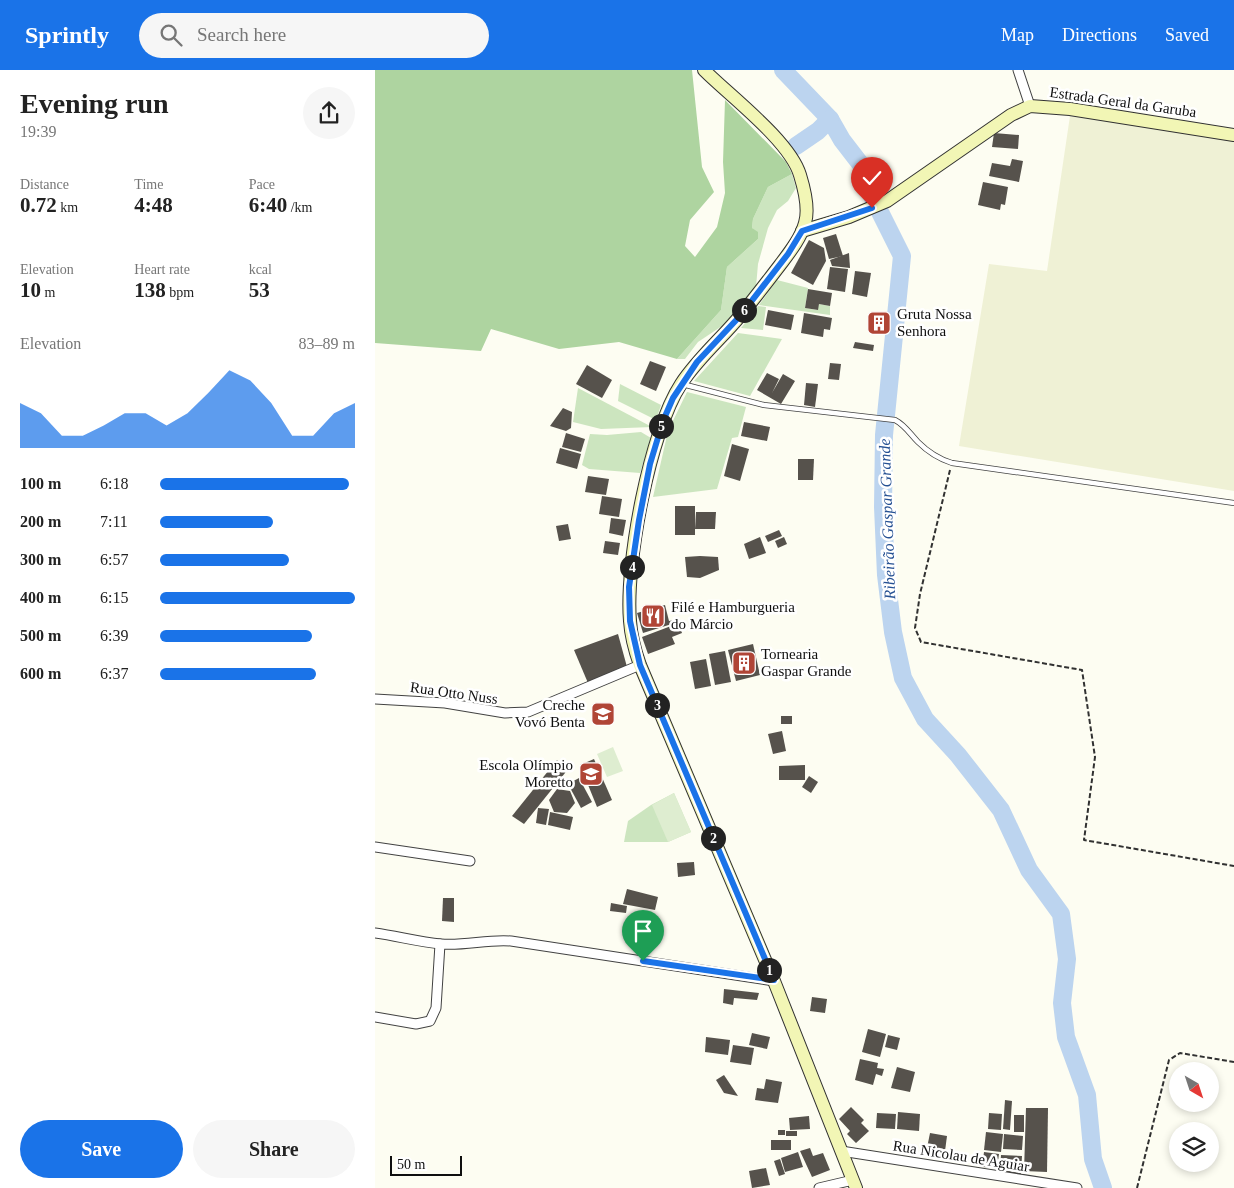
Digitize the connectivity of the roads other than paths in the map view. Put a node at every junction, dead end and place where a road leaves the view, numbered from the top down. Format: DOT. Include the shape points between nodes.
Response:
graph roads {
  1 [pos="704,70"];
  2 [pos="1018,70"];
  3 [pos="1030,106"];
  4 [pos="1234,135"];
  5 [pos="802,231"];
  6 [pos="681,384"];
  7 [pos="1234,504"];
  8 [pos="640,665"];
  9 [pos="375,699"];
  10 [pos="375,847"];
  11 [pos="470,861"];
  12 [pos="375,933"];
  13 [pos="440,944"];
  14 [pos="774,980"];
  15 [pos="375,1017"];
  16 [pos="841,1151"];
  17 [pos="855,1184"];
  18 [pos="819,1188"];
  19 [pos="1077,1188"];
  1 -- 5 [label="street" via="772,134 797,167 806,216"];
  2 -- 3 [label="street"];
  3 -- 4 [label="street, Estrada Geral da Garuba" via="1070,109"];
  3 -- 5 [label="street, Estrada Geral da Garuba" via="1011,115 877,205"];
  5 -- 6 [label="street" via="740,316"];
  6 -- 7 [label="lane" via="764,405 895,420 931,452 952,463"];
  6 -- 8 [label="street" via="663,421 650,464 629,587 630,621"];
  8 -- 9 [label="street, Rua Otto Nuss" via="528,712 505,713 445,703"];
  8 -- 14 [label="street"];
  10 -- 11 [label="street"];
  12 -- 13 [label="street"];
  13 -- 14 [label="street" via="511,941"];
  13 -- 15 [label="street" via="436,1008 430,1021 417,1024"];
  14 -- 16 [label="street"];
  16 -- 17 [label="street"];
  16 -- 19 [label="street, Rua Nicolau de Aguiar"];
  17 -- 18 [label="street"];
}
